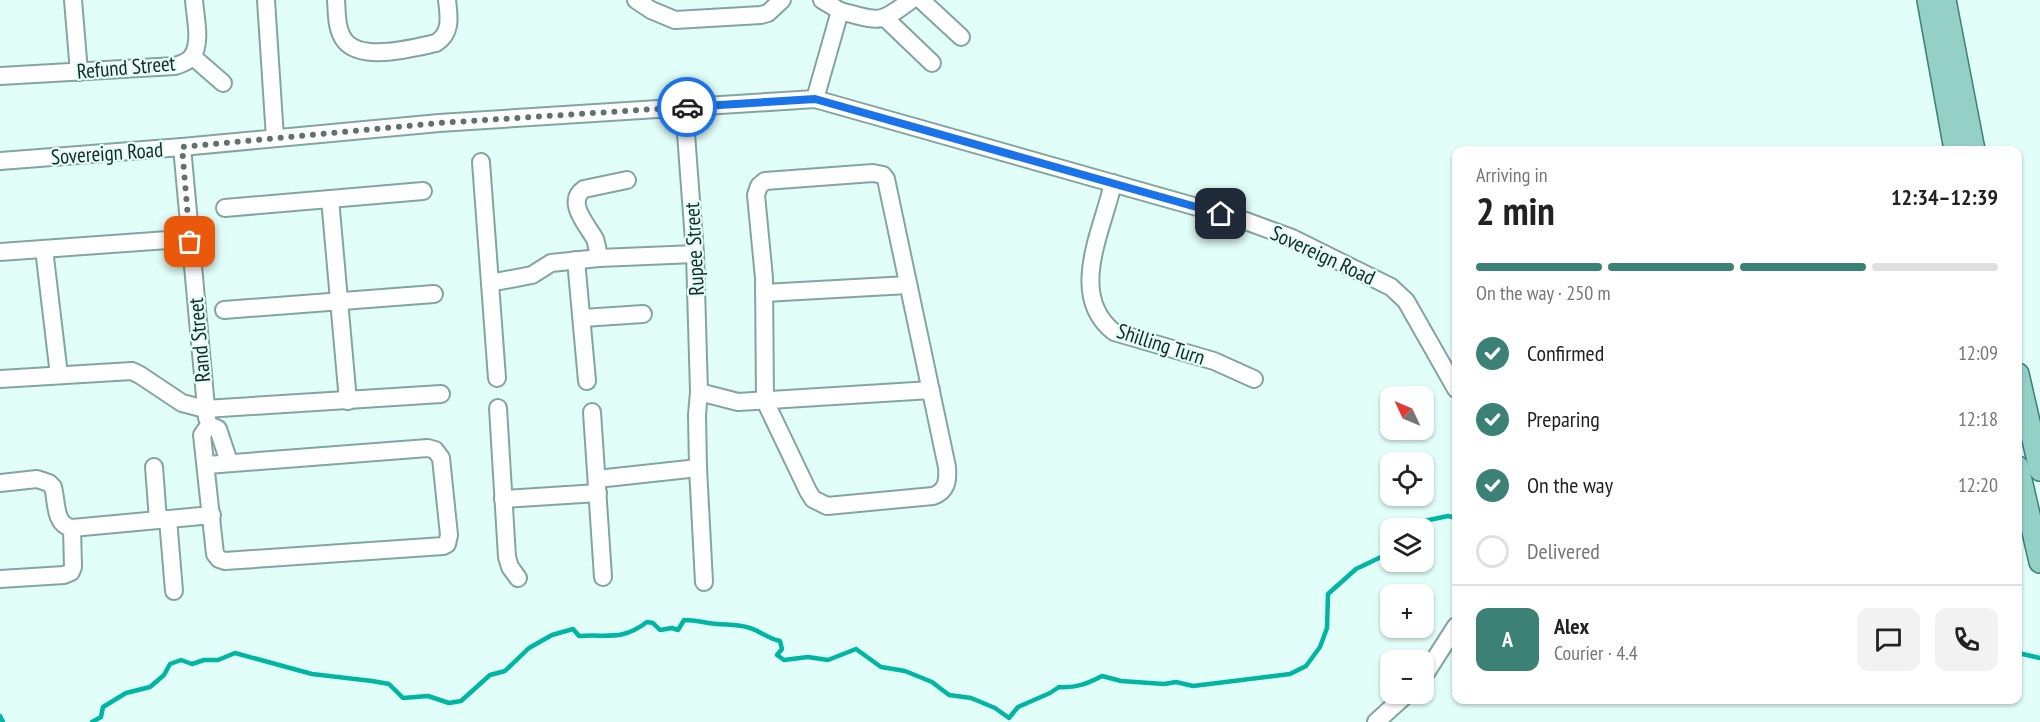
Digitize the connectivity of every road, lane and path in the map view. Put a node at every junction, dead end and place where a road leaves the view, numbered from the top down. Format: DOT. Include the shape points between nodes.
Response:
graph roads {
  1 [pos="73,0"];
  2 [pos="194,0"];
  3 [pos="266,0"];
  4 [pos="336,0"];
  5 [pos="447,0"];
  6 [pos="636,0"];
  7 [pos="782,0"];
  8 [pos="822,0"];
  9 [pos="911,0"];
  10 [pos="921,0"];
  11 [pos="1928,0"];
  12 [pos="1946,0"];
  13 [pos="840,11"];
  14 [pos="885,18"];
  15 [pos="961,37"];
  16 [pos="192,57"];
  17 [pos="932,63"];
  18 [pos="79,72"];
  19 [pos="0,76"];
  20 [pos="223,83"];
  21 [pos="815,99"];
  22 [pos="684,108"];
  23 [pos="275,138"];
  24 [pos="1954,146"];
  25 [pos="1973,146"];
  26 [pos="182,147"];
  27 [pos="0,161"];
  28 [pos="481,162"];
  29 [pos="627,180"];
  30 [pos="1113,183"];
  31 [pos="423,191"];
  32 [pos="330,199"];
  33 [pos="225,208"];
  34 [pos="168,240"];
  35 [pos="44,249"];
  36 [pos="0,252"];
  37 [pos="695,254"];
  38 [pos="599,258"];
  39 [pos="576,260"];
  40 [pos="490,283"];
  41 [pos="908,285"];
  42 [pos="764,293"];
  43 [pos="434,294"];
  44 [pos="339,302"];
  45 [pos="224,310"];
  46 [pos="643,314"];
  47 [pos="583,318"];
  48 [pos="59,375"];
  49 [pos="497,378"];
  50 [pos="0,379"];
  51 [pos="1254,379"];
  52 [pos="587,381"];
  53 [pos="1452,382"];
  54 [pos="931,390"];
  55 [pos="2022,391"];
  56 [pos="699,392"];
  57 [pos="441,394"];
  58 [pos="348,401"];
  59 [pos="765,401"];
  60 [pos="498,408"];
  61 [pos="592,412"];
  62 [pos="207,417"];
  63 [pos="229,462"];
  64 [pos="207,465"];
  65 [pos="154,467"];
  66 [pos="698,468"];
  67 [pos="2040,470"];
  68 [pos="0,483"];
  69 [pos="2022,484"];
  70 [pos="597,486"];
  71 [pos="503,498"];
  72 [pos="212,515"];
  73 [pos="163,520"];
  74 [pos="72,528"];
  75 [pos="2040,562"];
  76 [pos="518,578"];
  77 [pos="603,578"];
  78 [pos="0,579"];
  79 [pos="704,582"];
  80 [pos="174,591"];
  81 [pos="1452,634"];
  82 [pos="1434,662"];
  83 [pos="1399,704"];
  84 [pos="1386,719"];
  1 -- 18 [label="street"];
  2 -- 16 [label="street, Refund Street" via="197,42"];
  3 -- 23 [label="street"];
  4 -- 5 [label="street" via="338,26 344,40 371,53 443,39 449,19"];
  6 -- 7 [label="street" via="675,20 761,15"];
  8 -- 13 [label="street"];
  9 -- 14 [label="street"];
  10 -- 15 [label="street"];
  11 -- 24 [label="main road"];
  12 -- 25 [label="main road"];
  13 -- 14 [label="street"];
  13 -- 21 [label="street"];
  14 -- 17 [label="street"];
  16 -- 18 [label="street, Refund Street" via="175,66"];
  16 -- 20 [label="street"];
  18 -- 19 [label="street, Refund Street"];
  21 -- 22 [label="street, Sovereign Road"];
  21 -- 30 [label="street, Sovereign Road"];
  22 -- 23 [label="street, Sovereign Road"];
  22 -- 37 [label="street, Rupee Street"];
  23 -- 26 [label="street, Sovereign Road"];
  26 -- 27 [label="street, Sovereign Road"];
  26 -- 62 [label="street, Rand Street"];
  28 -- 40 [label="street"];
  29 -- 38 [label="street" via="584,189 577,197 581,219 594,237"];
  30 -- 51 [label="street, Shilling Turn" via="1091,266 1090,285 1102,322 1130,338 1214,361"];
  30 -- 53 [label="street, Sovereign Road" via="1269,228 1391,287 1406,301"];
  31 -- 32 [label="street"];
  32 -- 33 [label="street"];
  32 -- 44 [label="street"];
  34 -- 35 [label="street"];
  35 -- 36 [label="street"];
  35 -- 48 [label="street"];
  37 -- 38 [label="street"];
  37 -- 56 [label="street, Rupee Street"];
  38 -- 39 [label="street"];
  39 -- 40 [label="street" via="551,263 532,275"];
  39 -- 47 [label="street"];
  40 -- 49 [label="street"];
  41 -- 42 [label="street"];
  41 -- 42 [label="street" via="886,179 873,172 765,181 759,186 756,195"];
  41 -- 54 [label="street"];
  42 -- 59 [label="street"];
  43 -- 44 [label="street"];
  44 -- 45 [label="street"];
  44 -- 58 [label="street"];
  46 -- 47 [label="street"];
  47 -- 52 [label="street"];
  48 -- 50 [label="street"];
  48 -- 62 [label="street" via="132,371"];
  54 -- 59 [label="street"];
  54 -- 59 [label="street" via="947,467 945,489 933,496 840,507 813,499"];
  55 -- 67 [label="main road"];
  56 -- 59 [label="street" via="738,402"];
  56 -- 66 [label="street, Rupee Street"];
  57 -- 58 [label="street"];
  58 -- 62 [label="street"];
  60 -- 71 [label="street"];
  61 -- 70 [label="street"];
  62 -- 63 [label="street" via="218,429"];
  62 -- 64 [label="street, Rand Street" via="202,435"];
  63 -- 64 [label="street"];
  63 -- 72 [label="street, Rand Street" via="435,450 441,458 447,544 225,561 215,554"];
  64 -- 72 [label="street, Rand Street"];
  65 -- 73 [label="street"];
  66 -- 70 [label="street"];
  66 -- 79 [label="street, Rupee Street"];
  68 -- 74 [label="street" via="37,479 50,483 61,522"];
  69 -- 75 [label="main road"];
  70 -- 71 [label="street"];
  70 -- 77 [label="street"];
  71 -- 76 [label="street" via="507,557"];
  72 -- 73 [label="street"];
  73 -- 74 [label="street"];
  73 -- 80 [label="street"];
  74 -- 78 [label="street" via="71,572"];
  81 -- 82 [label="street"];
  83 -- 84 [label="street"];
}
